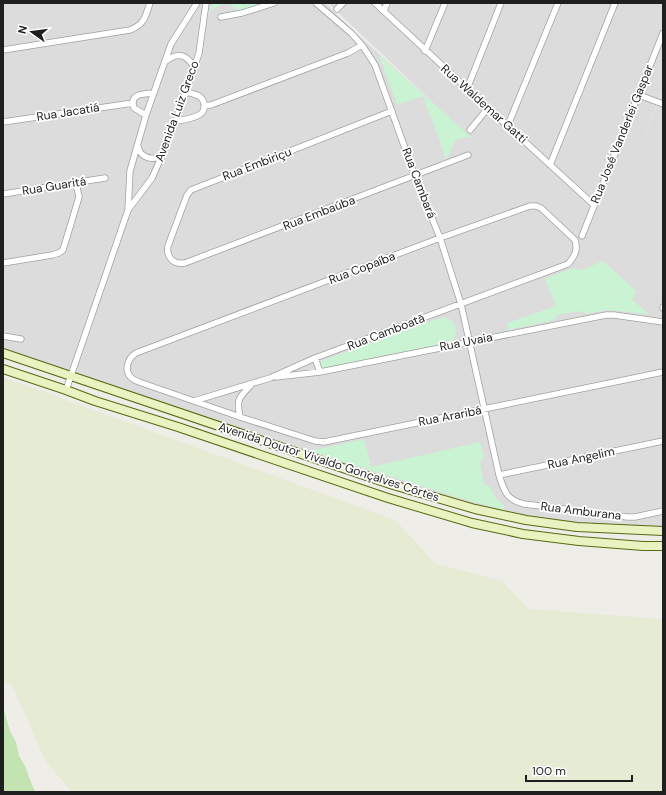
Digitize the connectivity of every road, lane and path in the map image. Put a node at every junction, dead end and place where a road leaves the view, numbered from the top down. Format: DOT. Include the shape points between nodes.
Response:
graph roads {
  1 [pos="150,3"];
  2 [pos="197,3"];
  3 [pos="206,3"];
  4 [pos="274,3"];
  5 [pos="316,3"];
  6 [pos="343,3"];
  7 [pos="375,3"];
  8 [pos="388,3"];
  9 [pos="445,3"];
  10 [pos="501,3"];
  11 [pos="558,3"];
  12 [pos="615,3"];
  13 [pos="337,9"];
  14 [pos="384,11"];
  15 [pos="221,17"];
  16 [pos="663,33"];
  17 [pos="362,45"];
  18 [pos="3,50"];
  19 [pos="425,51"];
  20 [pos="165,62"];
  21 [pos="194,67"];
  22 [pos="467,89"];
  23 [pos="186,92"];
  24 [pos="154,93"];
  25 [pos="639,95"];
  26 [pos="133,102"];
  27 [pos="663,104"];
  28 [pos="204,106"];
  29 [pos="488,108"];
  30 [pos="392,111"];
  31 [pos="146,115"];
  32 [pos="176,121"];
  33 [pos="3,122"];
  34 [pos="508,126"];
  35 [pos="470,130"];
  36 [pos="138,144"];
  37 [pos="164,153"];
  38 [pos="468,155"];
  39 [pos="550,165"];
  40 [pos="415,176"];
  41 [pos="105,178"];
  42 [pos="76,183"];
  43 [pos="3,194"];
  44 [pos="594,204"];
  45 [pos="128,210"];
  46 [pos="582,236"];
  47 [pos="440,238"];
  48 [pos="574,257"];
  49 [pos="170,259"];
  50 [pos="3,263"];
  51 [pos="461,304"];
  52 [pos="663,322"];
  53 [pos="3,336"];
  54 [pos="21,339"];
  55 [pos="470,342"];
  56 [pos="3,353"];
  57 [pos="315,358"];
  58 [pos="3,369"];
  59 [pos="127,370"];
  60 [pos="320,372"];
  61 [pos="663,372"];
  62 [pos="71,376"];
  63 [pos="270,378"];
  64 [pos="252,384"];
  65 [pos="66,390"];
  66 [pos="194,401"];
  67 [pos="484,409"];
  68 [pos="240,417"];
  69 [pos="663,441"];
  70 [pos="499,475"];
  71 [pos="504,490"];
  72 [pos="663,511"];
  73 [pos="663,531"];
  74 [pos="663,546"];
  1 -- 18 [label="street" via="144,20 130,30"];
  2 -- 20 [label="street, Avenida Luiz Greco" via="171,44"];
  3 -- 21 [label="street, Avenida Luiz Greco" via="199,53"];
  4 -- 15 [label="street"];
  5 -- 17 [label="street, Rua Cambará"];
  6 -- 13 [label="street"];
  7 -- 14 [label="street, Rua Waldemar Gatti"];
  8 -- 14 [label="street"];
  9 -- 19 [label="street"];
  10 -- 22 [label="street"];
  11 -- 34 [label="street"];
  12 -- 39 [label="street"];
  14 -- 19 [label="street, Rua Waldemar Gatti"];
  16 -- 25 [label="street, Rua José Vanderlei Gaspar"];
  17 -- 28 [label="street" via="348,53"];
  17 -- 30 [label="street, Rua Cambará" via="375,65"];
  19 -- 22 [label="street, Rua Waldemar Gatti"];
  20 -- 21 [label="street" via="179,55 188,59"];
  20 -- 24 [label="street, Avenida Luiz Greco"];
  21 -- 23 [label="street, Avenida Luiz Greco"];
  22 -- 29 [label="street, Rua Waldemar Gatti"];
  23 -- 28 [label="street" via="200,97"];
  23 -- 32 [label="street, Avenida Luiz Greco"];
  24 -- 26 [label="street, Rua Jacatiá" via="137,96"];
  24 -- 31 [label="street, Avenida Luiz Greco"];
  25 -- 27 [label="street"];
  25 -- 44 [label="street, Rua José Vanderlei Gaspar"];
  26 -- 31 [label="street" via="134,108"];
  26 -- 33 [label="street, Rua Jacatiá"];
  28 -- 32 [label="street" via="200,115"];
  29 -- 34 [label="street, Rua Waldemar Gatti"];
  29 -- 35 [label="street"];
  30 -- 40 [label="street, Rua Cambará"];
  30 -- 49 [label="street, Rua Embiriçu" via="191,190 168,246"];
  31 -- 36 [label="street, Avenida Luiz Greco"];
  32 -- 37 [label="street, Avenida Luiz Greco"];
  34 -- 39 [label="street, Rua Waldemar Gatti"];
  36 -- 37 [label="street" via="138,150 146,157 158,157"];
  36 -- 45 [label="street, Avenida Luiz Greco" via="130,171"];
  37 -- 45 [label="street, Avenida Luiz Greco" via="152,178"];
  38 -- 40 [label="street, Rua Embaúba"];
  39 -- 44 [label="street, Rua Waldemar Gatti"];
  40 -- 47 [label="street, Rua Cambará"];
  40 -- 49 [label="street, Rua Embaúba" via="185,263 177,264"];
  41 -- 42 [label="street, Rua Guaritá"];
  42 -- 43 [label="street, Rua Guaritá"];
  42 -- 50 [label="street" via="79,197 63,250 52,255"];
  44 -- 46 [label="street, Rua José Vanderlei Gaspar"];
  45 -- 62 [label="street, Avenida Luiz Greco"];
  47 -- 48 [label="street, Rua Copaíba" via="524,207 536,206 575,240"];
  47 -- 51 [label="street, Rua Cambará"];
  47 -- 59 [label="street, Rua Copaíba" via="136,353 131,357"];
  48 -- 51 [label="street, Rua Camboatã" via="568,264"];
  51 -- 55 [label="street, Rua Cambará"];
  51 -- 57 [label="street, Rua Camboatã"];
  52 -- 55 [label="street, Rua Uvaia" via="606,315"];
  53 -- 54 [label="street"];
  55 -- 60 [label="street, Rua Uvaia"];
  55 -- 67 [label="street, Rua Cambará"];
  56 -- 62 [label="main road, Avenida Doutor Vivaldo Gonçalves Côrtes"];
  57 -- 60 [label="street"];
  57 -- 63 [label="street, Rua Camboatã"];
  58 -- 65 [label="main road, Avenida Doutor Vivaldo Gonçalves Côrtes"];
  59 -- 66 [label="street, Rua Araribá" via="129,375 139,382"];
  60 -- 63 [label="street, Rua Uvaia"];
  61 -- 67 [label="street, Rua Araribá"];
  62 -- 65 [label="street, Avenida Luiz Greco"];
  62 -- 73 [label="main road, Avenida Doutor Vivaldo Gonçalves Côrtes" via="393,485 475,509 577,528"];
  63 -- 64 [label="street, Rua Camboatã"];
  64 -- 66 [label="street, Rua Camboatã"];
  64 -- 68 [label="street" via="239,397"];
  65 -- 74 [label="main road, Avenida Doutor Vivaldo Gonçalves Côrtes" via="388,498 472,523 523,534 579,541"];
  66 -- 68 [label="street, Rua Araribá"];
  67 -- 68 [label="street, Rua Araribá" via="324,442"];
  67 -- 70 [label="street, Rua Cambará"];
  69 -- 70 [label="street, Rua Angelim"];
  70 -- 71 [label="street, Rua Cambará"];
  71 -- 72 [label="street, Rua Amburana" via="512,500 531,505 631,517"];
}
